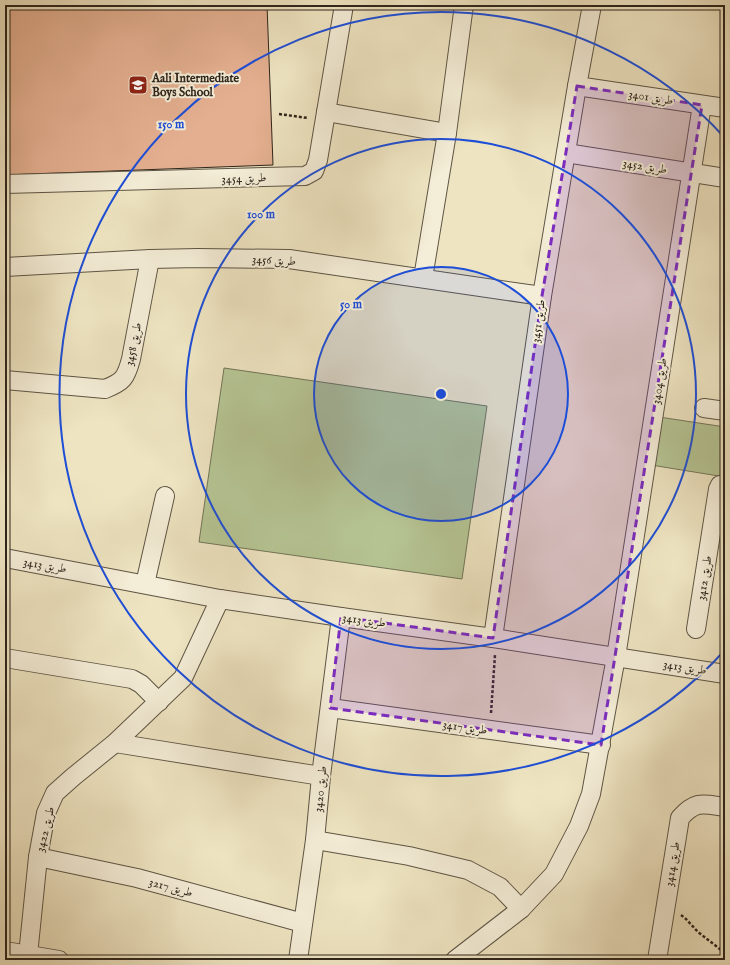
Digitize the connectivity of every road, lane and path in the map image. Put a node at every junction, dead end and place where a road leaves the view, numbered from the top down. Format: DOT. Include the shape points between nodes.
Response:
graph roads {
  1 [pos="344,5"];
  2 [pos="464,5"];
  3 [pos="592,5"];
  4 [pos="577,86"];
  5 [pos="702,105"];
  6 [pos="725,108"];
  7 [pos="279,114"];
  8 [pos="325,116"];
  9 [pos="447,133"];
  10 [pos="566,153"];
  11 [pos="692,173"];
  12 [pos="725,178"];
  13 [pos="5,184"];
  14 [pos="150,259"];
  15 [pos="5,267"];
  16 [pos="424,278"];
  17 [pos="542,296"];
  18 [pos="5,380"];
  19 [pos="704,408"];
  20 [pos="725,411"];
  21 [pos="725,484"];
  22 [pos="165,496"];
  23 [pos="5,558"];
  24 [pos="146,584"];
  25 [pos="220,598"];
  26 [pos="341,617"];
  27 [pos="696,629"];
  28 [pos="495,638"];
  29 [pos="616,657"];
  30 [pos="5,658"];
  31 [pos="725,674"];
  32 [pos="159,702"];
  33 [pos="330,708"];
  34 [pos="489,730"];
  35 [pos="115,743"];
  36 [pos="601,745"];
  37 [pos="321,776"];
  38 [pos="725,807"];
  39 [pos="315,840"];
  40 [pos="38,857"];
  41 [pos="521,909"];
  42 [pos="665,909"];
  43 [pos="303,923"];
  44 [pos="5,951"];
  45 [pos="725,953"];
  46 [pos="28,956"];
  47 [pos="725,958"];
  48 [pos="59,960"];
  49 [pos="298,960"];
  50 [pos="455,960"];
  51 [pos="657,960"];
  52 [pos="714,960"];
  1 -- 8 [label="street, طريق 3454"];
  2 -- 9 [label="street"];
  3 -- 4 [label="street, طريق 3451"];
  4 -- 5 [label="street, طريق 3401"];
  4 -- 10 [label="street, طريق 3451"];
  5 -- 6 [label="street, طريق 3401"];
  5 -- 11 [label="street, طريق 3404"];
  7 -- 8 [label="path"];
  8 -- 9 [label="street"];
  8 -- 13 [label="street, طريق 3454" via="318,160 314,171 305,176"];
  9 -- 16 [label="street"];
  10 -- 11 [label="street, طريق 3452"];
  10 -- 17 [label="street, طريق 3451"];
  11 -- 12 [label="street, طريق 3452"];
  11 -- 29 [label="street, طريق 3404"];
  14 -- 15 [label="street, طريق 3456"];
  14 -- 16 [label="street, طريق 3456" via="289,260"];
  14 -- 18 [label="street, طريق 3458" via="131,359 127,373 118,384 105,389"];
  16 -- 17 [label="street, طريق 3456"];
  17 -- 28 [label="street, طريق 3451"];
  19 -- 20 [label="street"];
  21 -- 27 [label="street, طريق 3412" via="720,485 718,490"];
  22 -- 24 [label="street"];
  23 -- 24 [label="street, طريق 3413"];
  24 -- 25 [label="street, طريق 3413"];
  25 -- 26 [label="street, طريق 3413"];
  25 -- 32 [label="street, طريق 3422" via="183,678"];
  26 -- 28 [label="street, طريق 3413"];
  26 -- 33 [label="street, طريق 3420"];
  28 -- 29 [label="street, طريق 3413"];
  28 -- 34 [label="path"];
  29 -- 31 [label="street, طريق 3413"];
  29 -- 36 [label="street"];
  30 -- 32 [label="street" via="132,679 141,684"];
  32 -- 35 [label="street, طريق 3422"];
  33 -- 34 [label="street, طريق 3417"];
  33 -- 37 [label="street, طريق 3420"];
  34 -- 36 [label="street, طريق 3417"];
  35 -- 37 [label="street"];
  35 -- 40 [label="street, طريق 3422" via="55,793 46,813"];
  36 -- 41 [label="street" via="591,794 579,826 554,874"];
  37 -- 39 [label="street, طريق 3420"];
  38 -- 42 [label="street, طريق 3414" via="701,804 688,809 680,818"];
  39 -- 41 [label="street" via="409,856 468,870 500,887"];
  39 -- 43 [label="street, طريق 3420"];
  40 -- 43 [label="street, طريق 3217" via="137,878"];
  40 -- 46 [label="street, طريق 3422"];
  41 -- 50 [label="street"];
  42 -- 45 [label="path" via="680,914"];
  42 -- 51 [label="street, طريق 3414"];
  43 -- 49 [label="street, طريق 3420"];
  44 -- 46 [label="street"];
  46 -- 48 [label="street"];
  47 -- 52 [label="path"];
}
